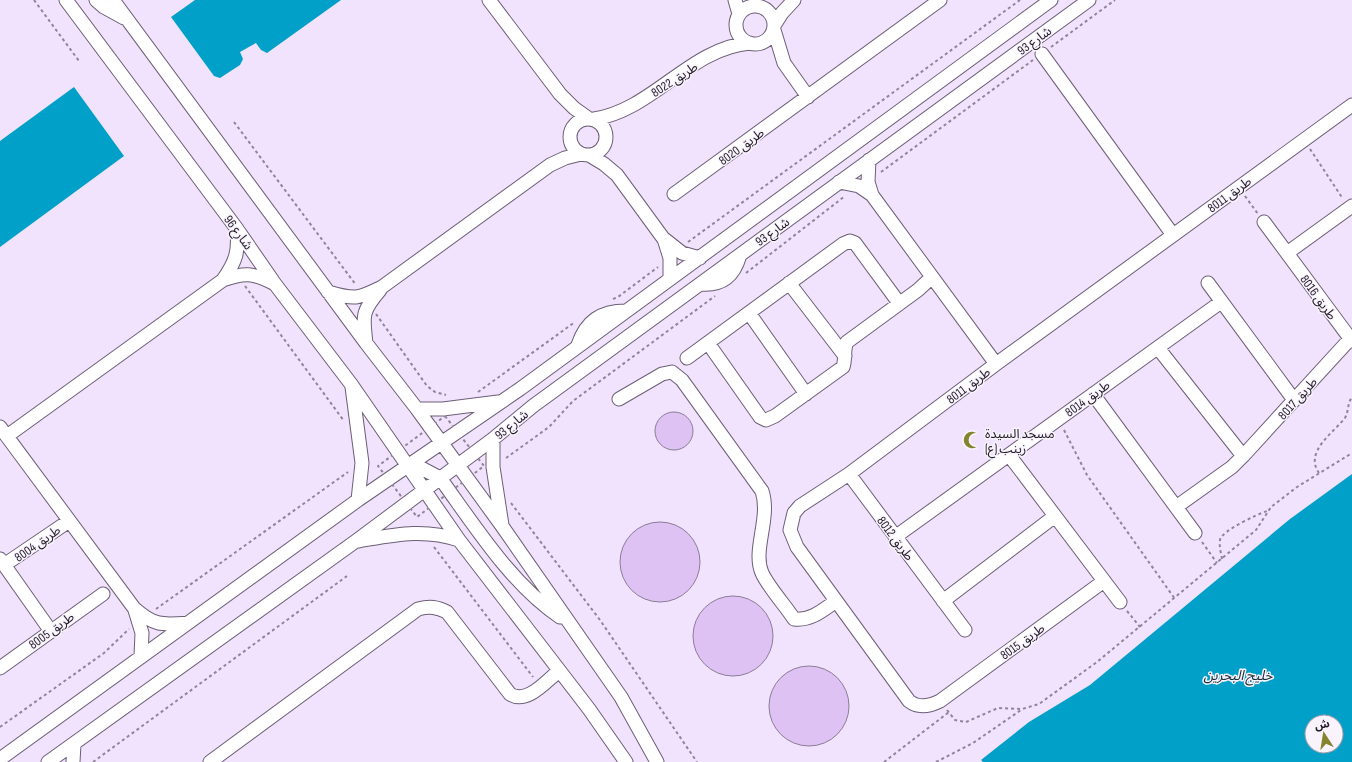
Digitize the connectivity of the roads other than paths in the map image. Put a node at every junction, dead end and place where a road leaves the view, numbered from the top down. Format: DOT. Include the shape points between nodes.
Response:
graph roads {
  1 [pos="66,0"];
  2 [pos="96,0"];
  3 [pos="113,0"];
  4 [pos="489,0"];
  5 [pos="735,0"];
  6 [pos="787,0"];
  7 [pos="794,0"];
  8 [pos="940,0"];
  9 [pos="1051,0"];
  10 [pos="1089,0"];
  11 [pos="754,4"];
  12 [pos="128,20"];
  13 [pos="737,20"];
  14 [pos="774,27"];
  15 [pos="754,44"];
  16 [pos="712,54"];
  17 [pos="1042,54"];
  18 [pos="784,63"];
  19 [pos="560,94"];
  20 [pos="808,97"];
  21 [pos="635,104"];
  22 [pos="1352,105"];
  23 [pos="591,119"];
  24 [pos="570,134"];
  25 [pos="607,139"];
  26 [pos="585,154"];
  27 [pos="869,160"];
  28 [pos="550,165"];
  29 [pos="617,175"];
  30 [pos="839,182"];
  31 [pos="864,184"];
  32 [pos="674,194"];
  33 [pos="1351,209"];
  34 [pos="1264,222"];
  35 [pos="237,229"];
  36 [pos="1173,235"];
  37 [pos="1287,253"];
  38 [pos="674,254"];
  39 [pos="700,258"];
  40 [pos="932,277"];
  41 [pos="670,279"];
  42 [pos="223,280"];
  43 [pos="789,283"];
  44 [pos="1208,283"];
  45 [pos="275,284"];
  46 [pos="328,292"];
  47 [pos="366,299"];
  48 [pos="1221,302"];
  49 [pos="899,303"];
  50 [pos="749,313"];
  51 [pos="1351,340"];
  52 [pos="366,343"];
  53 [pos="708,344"];
  54 [pos="1158,348"];
  55 [pos="845,356"];
  56 [pos="687,358"];
  57 [pos="996,364"];
  58 [pos="351,384"];
  59 [pos="806,394"];
  60 [pos="1093,394"];
  61 [pos="619,399"];
  62 [pos="1294,400"];
  63 [pos="501,402"];
  64 [pos="417,409"];
  65 [pos="3,432"];
  66 [pos="493,439"];
  67 [pos="441,442"];
  68 [pos="1009,455"];
  69 [pos="1243,456"];
  70 [pos="407,466"];
  71 [pos="458,466"];
  72 [pos="849,474"];
  73 [pos="440,478"];
  74 [pos="424,490"];
  75 [pos="358,500"];
  76 [pos="1176,508"];
  77 [pos="1055,516"];
  78 [pos="69,521"];
  79 [pos="502,526"];
  80 [pos="1195,533"];
  81 [pos="895,537"];
  82 [pos="459,540"];
  83 [pos="356,541"];
  84 [pos="2,562"];
  85 [pos="1104,581"];
  86 [pos="102,594"];
  87 [pos="836,601"];
  88 [pos="943,601"];
  89 [pos="1120,602"];
  90 [pos="142,619"];
  91 [pos="189,623"];
  92 [pos="568,623"];
  93 [pos="50,630"];
  94 [pos="965,630"];
  95 [pos="141,656"];
  96 [pos="0,668"];
  97 [pos="559,671"];
  98 [pos="940,701"];
  99 [pos="74,744"];
  100 [pos="0,759"];
  101 [pos="48,762"];
  102 [pos="73,762"];
  103 [pos="210,762"];
  104 [pos="626,762"];
  105 [pos="656,762"];
  1 -- 35 [label="street, شارع 96"];
  2 -- 12 [label="street"];
  3 -- 12 [label="street"];
  4 -- 19 [label="street"];
  5 -- 13 [label="street"];
  6 -- 11 [label="street"];
  7 -- 14 [label="street"];
  8 -- 20 [label="street, طريق 8020"];
  9 -- 39 [label="street, شارع 93"];
  10 -- 27 [label="street, شارع 93"];
  11 -- 13 [label="street"];
  11 -- 14 [label="street" via="771,13"];
  12 -- 46 [label="street"];
  13 -- 15 [label="street" via="740,37"];
  13 -- 16 [label="street, طريق 8022"];
  14 -- 15 [label="street" via="768,39"];
  14 -- 18 [label="street"];
  15 -- 16 [label="street, طريق 8022" via="738,45"];
  15 -- 18 [label="street"];
  16 -- 21 [label="street, طريق 8022"];
  17 -- 36 [label="street"];
  18 -- 20 [label="street"];
  19 -- 23 [label="street" via="574,108"];
  19 -- 24 [label="street" via="569,117"];
  20 -- 32 [label="street, طريق 8020"];
  21 -- 23 [label="street, طريق 8022" via="614,114"];
  21 -- 25 [label="street, طريق 8022" via="618,120"];
  22 -- 36 [label="street, طريق 8011"];
  23 -- 24 [label="street" via="579,121"];
  23 -- 25 [label="street" via="603,126"];
  24 -- 26 [label="street" via="571,144"];
  24 -- 28 [label="street"];
  25 -- 26 [label="street" via="600,151"];
  25 -- 29 [label="street"];
  26 -- 28 [label="street" via="565,158"];
  26 -- 29 [label="street" via="604,164"];
  27 -- 30 [label="street, شارع 93"];
  27 -- 31 [label="street"];
  28 -- 47 [label="street"];
  29 -- 38 [label="street"];
  30 -- 31 [label="street"];
  30 -- 66 [label="street, شارع 93" via="533,406"];
  31 -- 40 [label="street"];
  33 -- 37 [label="street"];
  34 -- 37 [label="street, طريق 8016"];
  35 -- 42 [label="street" via="235,261"];
  35 -- 45 [label="street, شارع 96"];
  36 -- 57 [label="street, طريق 8011"];
  37 -- 51 [label="street, طريق 8016"];
  38 -- 39 [label="street"];
  38 -- 41 [label="street"];
  39 -- 41 [label="street, شارع 93"];
  40 -- 49 [label="street"];
  40 -- 57 [label="street"];
  41 -- 63 [label="street, شارع 93"];
  42 -- 45 [label="street" via="237,275 252,274"];
  42 -- 65 [label="street"];
  43 -- 49 [label="street" via="850,241 856,243"];
  43 -- 50 [label="street"];
  43 -- 55 [label="street"];
  44 -- 48 [label="street"];
  45 -- 58 [label="street, شارع 96"];
  46 -- 47 [label="street"];
  46 -- 52 [label="street"];
  47 -- 52 [label="street"];
  48 -- 54 [label="street, طريق 8014"];
  48 -- 62 [label="street"];
  49 -- 55 [label="street" via="847,342 844,348"];
  50 -- 53 [label="street"];
  50 -- 59 [label="street"];
  51 -- 62 [label="street, طريق 8017"];
  52 -- 64 [label="street"];
  53 -- 56 [label="street"];
  53 -- 59 [label="street" via="760,417 766,420 775,416"];
  54 -- 60 [label="street, طريق 8014"];
  54 -- 69 [label="street"];
  55 -- 59 [label="street" via="843,367"];
  57 -- 72 [label="street, طريق 8011"];
  58 -- 70 [label="street, شارع 96"];
  58 -- 75 [label="street" via="362,463"];
  60 -- 68 [label="street, طريق 8014"];
  60 -- 76 [label="street"];
  61 -- 87 [label="street" via="662,374 672,372 682,380 762,491 766,508 759,554 762,573 794,619 803,620 816,615"];
  62 -- 69 [label="street, طريق 8017"];
  63 -- 64 [label="street" via="443,409"];
  63 -- 67 [label="street, شارع 93"];
  64 -- 67 [label="street"];
  65 -- 78 [label="street"];
  66 -- 71 [label="street, شارع 93"];
  66 -- 79 [label="street" via="493,467"];
  67 -- 70 [label="street, شارع 93"];
  67 -- 71 [label="street"];
  68 -- 77 [label="street"];
  68 -- 81 [label="street, طريق 8014"];
  69 -- 76 [label="street, طريق 8017"];
  70 -- 73 [label="street" via="423,469"];
  70 -- 74 [label="street, شارع 96"];
  70 -- 75 [label="street, شارع 93"];
  71 -- 73 [label="street, شارع 93"];
  71 -- 79 [label="street"];
  72 -- 81 [label="street, طريق 8012"];
  72 -- 87 [label="street, طريق 8011" via="800,506 794,513 790,530 797,547"];
  73 -- 74 [label="street, شارع 93"];
  73 -- 92 [label="street" via="513,576 539,602"];
  74 -- 82 [label="street, شارع 96"];
  74 -- 83 [label="street, شارع 93"];
  75 -- 91 [label="street, شارع 93"];
  76 -- 80 [label="street"];
  77 -- 85 [label="street"];
  77 -- 88 [label="street"];
  78 -- 84 [label="street, طريق 8004"];
  78 -- 90 [label="street"];
  79 -- 92 [label="street"];
  81 -- 88 [label="street, طريق 8012"];
  82 -- 83 [label="street" via="414,533"];
  82 -- 97 [label="street, شارع 96"];
  83 -- 99 [label="street, شارع 93"];
  84 -- 93 [label="street, طريق 8004"];
  85 -- 89 [label="street"];
  85 -- 98 [label="street, طريق 8015"];
  86 -- 93 [label="street, طريق 8005"];
  87 -- 98 [label="street, طريق 8011" via="909,701 914,705 923,706"];
  88 -- 94 [label="street, طريق 8012"];
  90 -- 91 [label="street" via="160,624"];
  90 -- 95 [label="street"];
  91 -- 95 [label="street, شارع 93"];
  92 -- 105 [label="street" via="622,697"];
  93 -- 96 [label="street, طريق 8005"];
  95 -- 100 [label="street, شارع 93"];
  97 -- 103 [label="street" via="526,697 515,697 510,694 447,612 428,606 418,609"];
  97 -- 104 [label="street, شارع 96"];
  99 -- 101 [label="street, شارع 93"];
  99 -- 102 [label="street"];
}
